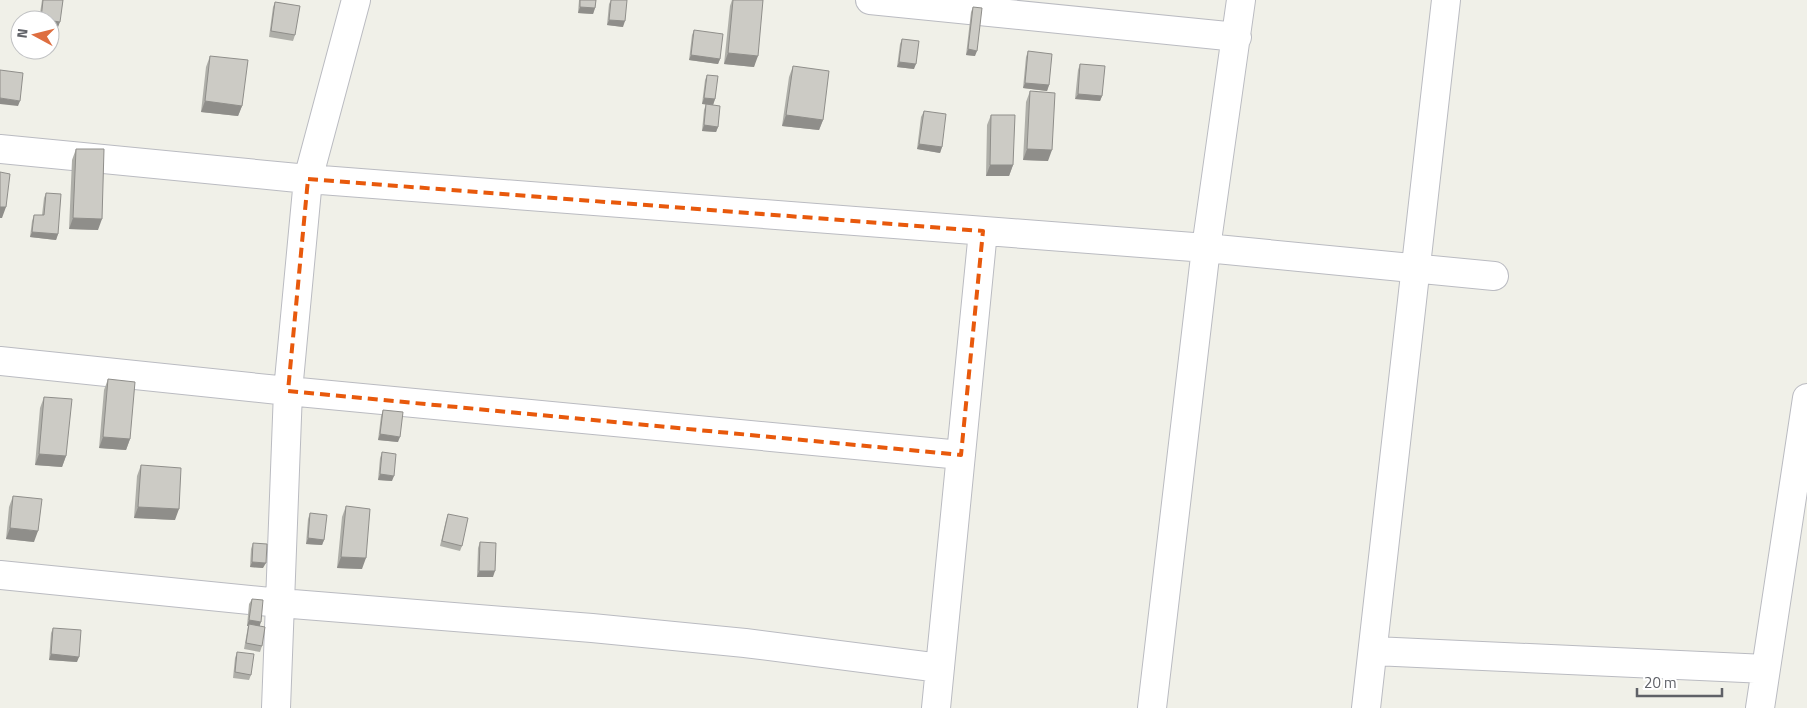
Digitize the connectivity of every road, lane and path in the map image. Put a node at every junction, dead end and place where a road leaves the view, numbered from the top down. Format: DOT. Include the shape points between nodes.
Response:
graph roads {
  1 [pos="356,0"];
  2 [pos="870,0"];
  3 [pos="1242,0"];
  4 [pos="1446,0"];
  5 [pos="1007,7"];
  6 [pos="1237,37"];
  7 [pos="0,149"];
  8 [pos="308,179"];
  9 [pos="983,231"];
  10 [pos="1206,248"];
  11 [pos="1417,268"];
  12 [pos="1494,276"];
  13 [pos="0,361"];
  14 [pos="288,391"];
  15 [pos="1807,398"];
  16 [pos="961,455"];
  17 [pos="0,575"];
  18 [pos="280,603"];
  19 [pos="1374,651"];
  20 [pos="940,668"];
  21 [pos="1766,669"];
  22 [pos="276,708"];
  23 [pos="936,708"];
  24 [pos="1152,708"];
  25 [pos="1366,708"];
  26 [pos="1760,708"];
  1 -- 8 [label="street"];
  2 -- 5 [label="street"];
  3 -- 6 [label="street"];
  4 -- 11 [label="street"];
  5 -- 6 [label="street"];
  6 -- 10 [label="street"];
  7 -- 8 [label="street"];
  8 -- 9 [label="street"];
  8 -- 14 [label="street"];
  9 -- 10 [label="street"];
  9 -- 16 [label="street"];
  10 -- 11 [label="street"];
  10 -- 24 [label="street"];
  11 -- 12 [label="street"];
  11 -- 19 [label="street"];
  13 -- 14 [label="street"];
  14 -- 16 [label="street"];
  14 -- 18 [label="street"];
  15 -- 21 [label="street"];
  16 -- 20 [label="street"];
  17 -- 18 [label="street"];
  18 -- 20 [label="street" via="735,642"];
  18 -- 22 [label="street"];
  19 -- 21 [label="street"];
  19 -- 25 [label="street"];
  20 -- 23 [label="street"];
  21 -- 26 [label="street"];
}
